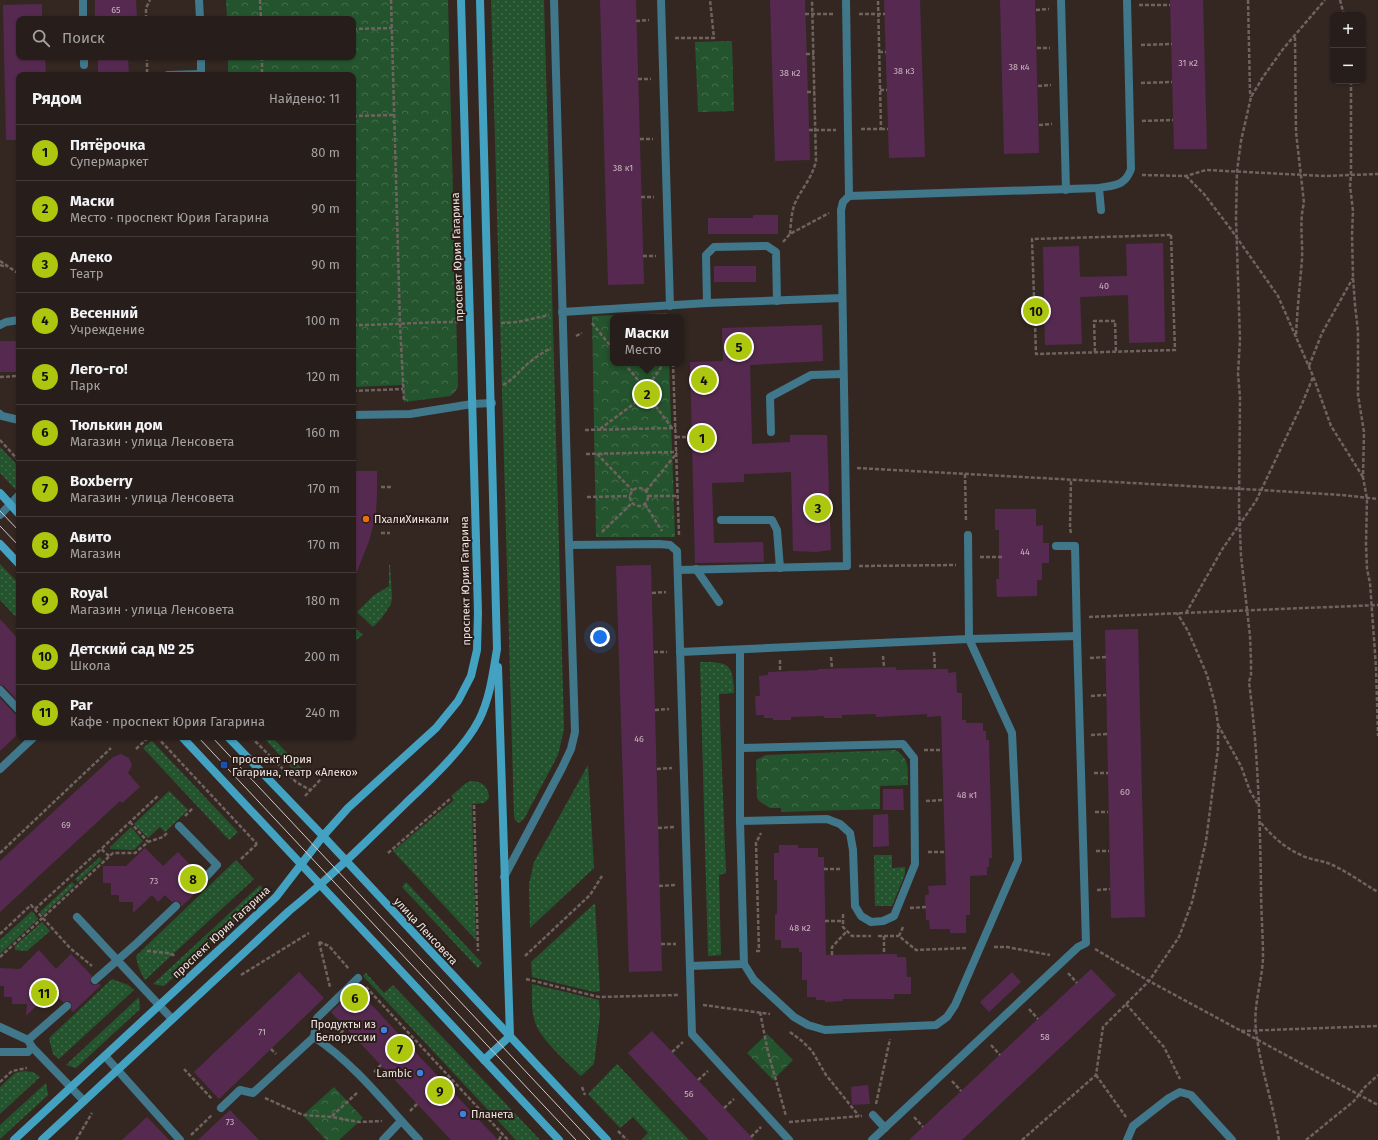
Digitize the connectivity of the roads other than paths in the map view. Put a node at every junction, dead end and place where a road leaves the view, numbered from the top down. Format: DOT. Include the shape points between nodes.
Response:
graph roads {
  1 [pos="83,0"];
  2 [pos="199,0"];
  3 [pos="461,0"];
  4 [pos="480,0"];
  5 [pos="554,0"];
  6 [pos="661,0"];
  7 [pos="846,0"];
  8 [pos="1061,0"];
  9 [pos="1127,3"];
  10 [pos="83,16"];
  11 [pos="200,16"];
  12 [pos="201,60"];
  13 [pos="201,72"];
  14 [pos="1099,188"];
  15 [pos="1066,190"];
  16 [pos="850,196"];
  17 [pos="1101,210"];
  18 [pos="842,298"];
  19 [pos="777,301"];
  20 [pos="707,303"];
  21 [pos="670,306"];
  22 [pos="562,312"];
  23 [pos="16,320"];
  24 [pos="0,325"];
  25 [pos="843,374"];
  26 [pos="492,403"];
  27 [pos="472,404"];
  28 [pos="0,414"];
  29 [pos="356,415"];
  30 [pos="16,419"];
  31 [pos="771,432"];
  32 [pos="0,493"];
  33 [pos="16,497"];
  34 [pos="10,504"];
  35 [pos="16,511"];
  36 [pos="0,515"];
  37 [pos="721,520"];
  38 [pos="968,535"];
  39 [pos="0,544"];
  40 [pos="568,545"];
  41 [pos="1056,546"];
  42 [pos="16,561"];
  43 [pos="780,568"];
  44 [pos="696,569"];
  45 [pos="678,570"];
  46 [pos="719,602"];
  47 [pos="1077,636"];
  48 [pos="969,639"];
  49 [pos="497,649"];
  50 [pos="740,650"];
  51 [pos="680,652"];
  52 [pos="0,690"];
  53 [pos="16,707"];
  54 [pos="31,740"];
  55 [pos="185,740"];
  56 [pos="231,740"];
  57 [pos="741,748"];
  58 [pos="0,769"];
  59 [pos="740,821"];
  60 [pos="177,825"];
  61 [pos="323,836"];
  62 [pos="346,861"];
  63 [pos="301,864"];
  64 [pos="504,877"];
  65 [pos="204,879"];
  66 [pos="321,885"];
  67 [pos="176,906"];
  68 [pos="77,917"];
  69 [pos="117,960"];
  70 [pos="744,964"];
  71 [pos="690,966"];
  72 [pos="98,977"];
  73 [pos="358,978"];
  74 [pos="159,1005"];
  75 [pos="67,1006"];
  76 [pos="172,1019"];
  77 [pos="0,1027"];
  78 [pos="510,1036"];
  79 [pos="314,1037"];
  80 [pos="30,1044"];
  81 [pos="0,1052"];
  82 [pos="104,1056"];
  83 [pos="484,1060"];
  84 [pos="117,1070"];
  85 [pos="71,1088"];
  86 [pos="84,1101"];
  87 [pos="221,1108"];
  88 [pos="873,1115"];
  89 [pos="401,1121"];
  90 [pos="885,1128"];
  91 [pos="14,1140"];
  92 [pos="42,1140"];
  93 [pos="180,1140"];
  94 [pos="383,1140"];
  95 [pos="419,1140"];
  96 [pos="559,1140"];
  97 [pos="607,1140"];
  98 [pos="789,1140"];
  99 [pos="872,1140"];
  100 [pos="1127,1140"];
  101 [pos="1232,1140"];
  1 -- 10 [label="street"];
  2 -- 11 [label="street"];
  3 -- 27 [label="main road, проспект Юрия Гагарина"];
  4 -- 26 [label="main road"];
  5 -- 22 [label="street"];
  6 -- 21 [label="street"];
  7 -- 16 [label="street"];
  8 -- 15 [label="street"];
  9 -- 14 [label="street" via="1131,169 1125,180 1116,185"];
  12 -- 13 [label="street"];
  14 -- 15 [label="street"];
  14 -- 17 [label="street"];
  15 -- 16 [label="street"];
  16 -- 18 [label="street" via="843,202 841,210"];
  18 -- 19 [label="street"];
  18 -- 25 [label="street"];
  19 -- 20 [label="street"];
  19 -- 20 [label="street" via="776,252 767,246 714,247 706,255"];
  20 -- 21 [label="street"];
  21 -- 22 [label="street"];
  22 -- 40 [label="street"];
  23 -- 24 [label="street"];
  25 -- 31 [label="street" via="811,375 770,397"];
  25 -- 43 [label="street" via="847,566"];
  26 -- 27 [label="street"];
  26 -- 49 [label="main road"];
  27 -- 29 [label="street" via="404,414"];
  27 -- 61 [label="main road, проспект Юрия Гагарина" via="478,613 477,650 470,676 458,701 436,728 348,808"];
  28 -- 30 [label="street"];
  32 -- 34 [label="main road"];
  33 -- 34 [label="street"];
  34 -- 35 [label="main road"];
  34 -- 36 [label="street"];
  37 -- 43 [label="street" via="772,520 777,530"];
  38 -- 48 [label="street"];
  39 -- 42 [label="main road"];
  40 -- 45 [label="street" via="670,545 678,551"];
  40 -- 64 [label="street" via="575,732 571,749 562,768"];
  41 -- 47 [label="street" via="1075,546"];
  43 -- 44 [label="street"];
  44 -- 45 [label="street"];
  44 -- 46 [label="street"];
  45 -- 51 [label="street"];
  47 -- 48 [label="street"];
  47 -- 90 [label="street" via="1086,943 1078,947"];
  48 -- 50 [label="street"];
  48 -- 70 [label="street" via="1012,733 1018,860 955,1005 936,1025 825,1030 794,1017 754,980"];
  49 -- 62 [label="main road" via="486,703 470,734 433,776"];
  49 -- 64 [label="main road"];
  50 -- 51 [label="street"];
  50 -- 57 [label="street"];
  51 -- 71 [label="street"];
  52 -- 53 [label="street"];
  54 -- 58 [label="street"];
  55 -- 63 [label="main road"];
  56 -- 61 [label="main road, улица Ленсовета"];
  57 -- 59 [label="street"];
  57 -- 59 [label="street" via="903,744 914,758 915,864 894,916 883,921 871,922 861,916 854,906 853,850 850,833 840,824 827,819"];
  59 -- 70 [label="street"];
  60 -- 65 [label="street" via="218,866"];
  61 -- 62 [label="main road, улица Ленсовета"];
  61 -- 63 [label="main road, проспект Юрия Гагарина"];
  62 -- 66 [label="main road"];
  62 -- 78 [label="main road, улица Ленсовета"];
  63 -- 66 [label="main road"];
  63 -- 74 [label="main road, проспект Юрия Гагарина" via="276,897"];
  64 -- 78 [label="main road"];
  66 -- 76 [label="main road" via="289,911"];
  66 -- 83 [label="main road"];
  67 -- 69 [label="street"];
  68 -- 69 [label="street"];
  69 -- 72 [label="street"];
  69 -- 74 [label="street"];
  70 -- 71 [label="street"];
  71 -- 98 [label="street" via="692,1034"];
  73 -- 79 [label="street" via="316,1018"];
  74 -- 76 [label="street"];
  74 -- 82 [label="main road, проспект Юрия Гагарина"];
  75 -- 80 [label="street"];
  76 -- 84 [label="main road"];
  77 -- 80 [label="street"];
  78 -- 83 [label="main road"];
  78 -- 97 [label="main road, улица Ленсовета"];
  79 -- 87 [label="street" via="254,1093 240,1090"];
  79 -- 89 [label="street" via="364,1081"];
  80 -- 81 [label="street" via="28,1052"];
  80 -- 85 [label="street"];
  82 -- 84 [label="street"];
  82 -- 85 [label="main road, проспект Юрия Гагарина"];
  83 -- 96 [label="main road"];
  84 -- 86 [label="main road"];
  84 -- 93 [label="street"];
  85 -- 86 [label="street"];
  85 -- 91 [label="main road, проспект Юрия Гагарина"];
  86 -- 92 [label="main road"];
  88 -- 90 [label="street"];
  89 -- 94 [label="street"];
  89 -- 95 [label="street"];
  90 -- 99 [label="street"];
  100 -- 101 [label="street" via="1133,1126 1180,1092 1191,1095"];
}
